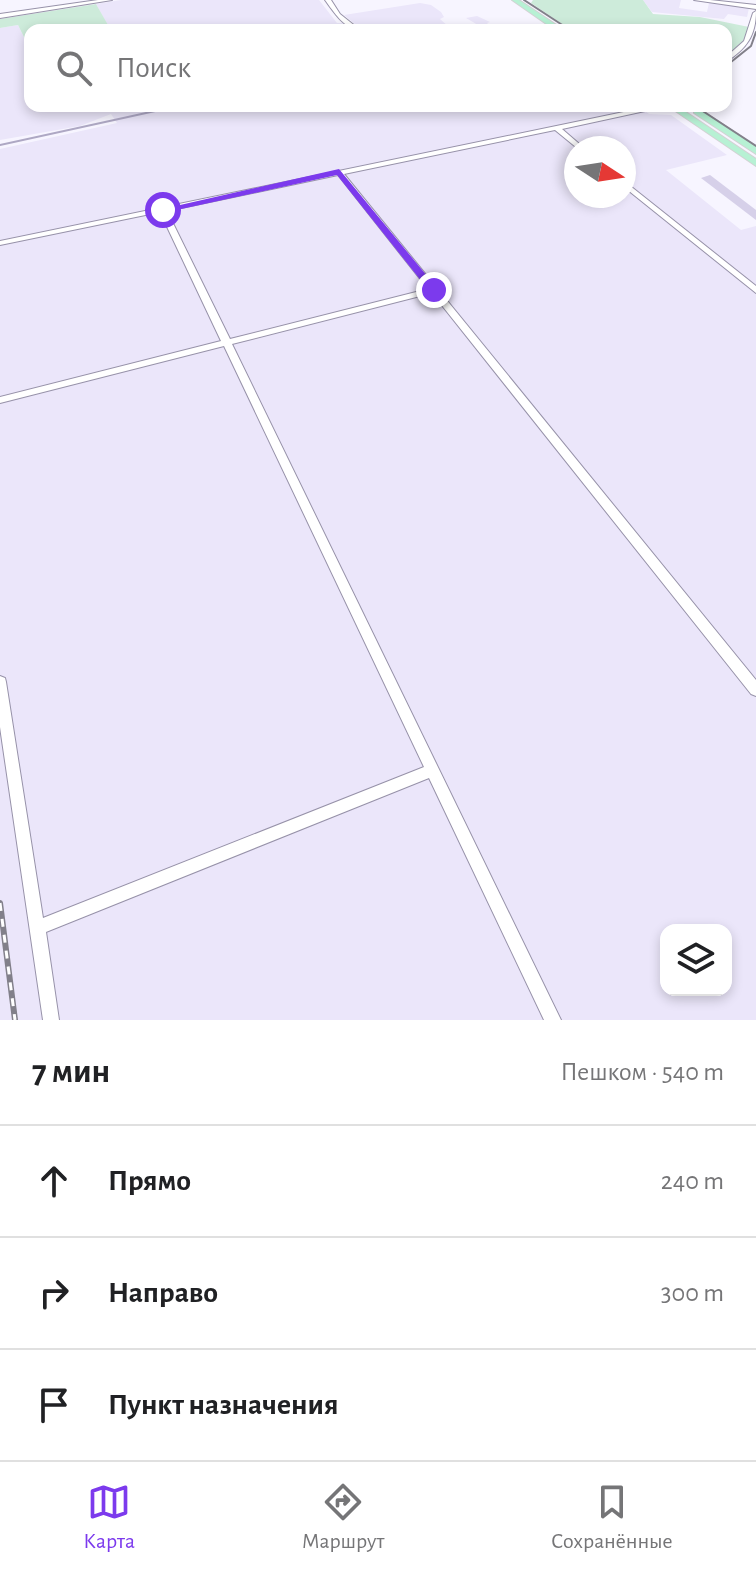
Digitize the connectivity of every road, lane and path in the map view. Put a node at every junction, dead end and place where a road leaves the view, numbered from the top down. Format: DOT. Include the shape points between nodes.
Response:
graph roads {
  1 [pos="109,0"];
  2 [pos="328,0"];
  3 [pos="697,0"];
  4 [pos="522,1"];
  5 [pos="756,10"];
  6 [pos="0,16"];
  7 [pos="349,24"];
  8 [pos="552,24"];
  9 [pos="732,55"];
  10 [pos="633,112"];
  11 [pos="681,112"];
  12 [pos="699,112"];
  13 [pos="557,128"];
  14 [pos="567,136"];
  15 [pos="756,151"];
  16 [pos="756,163"];
  17 [pos="339,172"];
  18 [pos="636,193"];
  19 [pos="163,210"];
  20 [pos="0,243"];
  21 [pos="434,290"];
  22 [pos="756,290"];
  23 [pos="228,343"];
  24 [pos="0,400"];
  25 [pos="0,682"];
  26 [pos="756,690"];
  27 [pos="432,770"];
  28 [pos="37,928"];
  29 [pos="51,1020"];
  30 [pos="553,1020"];
  1 -- 6 [label="street"];
  2 -- 7 [label="street"];
  3 -- 5 [label="street"];
  4 -- 8 [label="main road"];
  5 -- 9 [label="street" via="747,42"];
  10 -- 13 [label="street"];
  11 -- 16 [label="main road"];
  12 -- 15 [label="main road"];
  13 -- 14 [label="street"];
  13 -- 17 [label="street"];
  17 -- 19 [label="street"];
  17 -- 21 [label="street"];
  18 -- 22 [label="street"];
  19 -- 20 [label="street"];
  19 -- 23 [label="street"];
  21 -- 23 [label="street"];
  21 -- 26 [label="street"];
  23 -- 24 [label="street"];
  23 -- 27 [label="street"];
  25 -- 28 [label="street"];
  27 -- 28 [label="street"];
  27 -- 30 [label="street"];
  28 -- 29 [label="street"];
}
